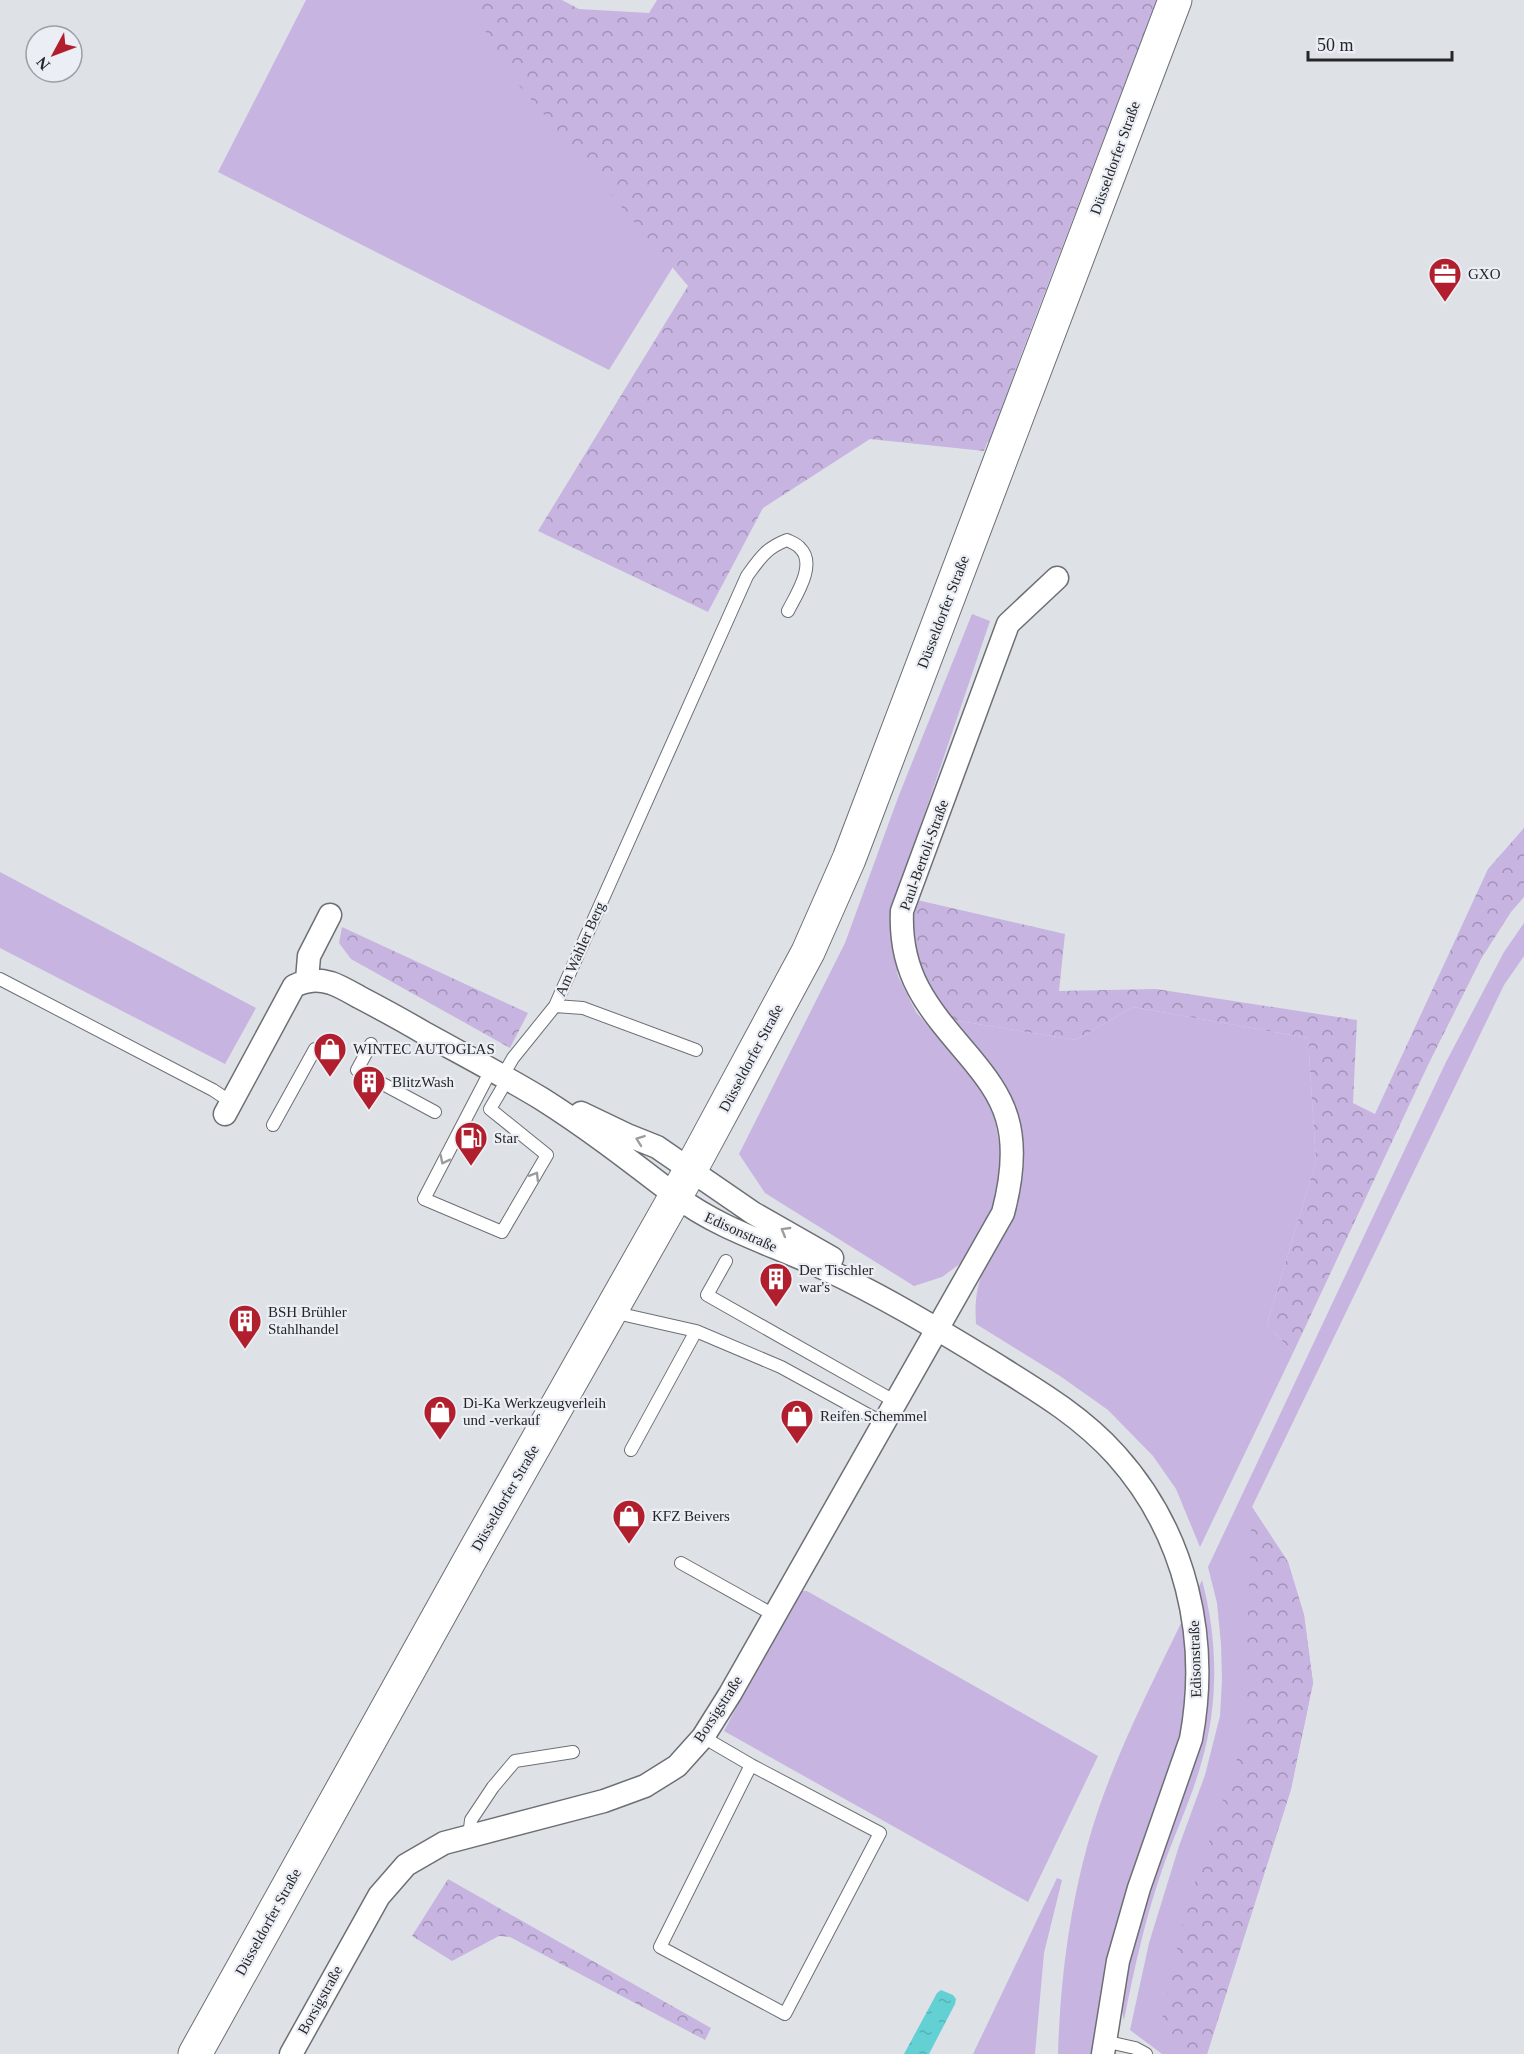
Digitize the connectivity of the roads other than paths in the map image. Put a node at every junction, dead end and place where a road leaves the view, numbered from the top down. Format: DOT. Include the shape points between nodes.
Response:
graph roads {
  1 [pos="1175,0"];
  2 [pos="1057,578"];
  3 [pos="788,611"];
  4 [pos="330,915"];
  5 [pos="0,979"];
  6 [pos="307,980"];
  7 [pos="555,1006"];
  8 [pos="371,1044"];
  9 [pos="315,1050"];
  10 [pos="696,1050"];
  11 [pos="500,1076"];
  12 [pos="543,1100"];
  13 [pos="228,1108"];
  14 [pos="435,1112"];
  15 [pos="273,1125"];
  16 [pos="683,1182"];
  17 [pos="726,1261"];
  18 [pos="611,1312"];
  19 [pos="938,1329"];
  20 [pos="696,1331"];
  21 [pos="896,1402"];
  22 [pos="884,1423"];
  23 [pos="631,1450"];
  24 [pos="681,1563"];
  25 [pos="774,1615"];
  26 [pos="703,1737"];
  27 [pos="573,1752"];
  28 [pos="751,1765"];
  29 [pos="469,1837"];
  30 [pos="1104,2048"];
  31 [pos="195,2054"];
  32 [pos="291,2054"];
  33 [pos="1146,2054"];
  1 -- 16 [label="main road, Düsseldorfer Straße" via="849,859 808,952"];
  2 -- 19 [label="street, Paul-Bertoli-Straße" via="1008,624 902,911 905,957 918,991 996,1092 1007,1118 1011,1142 1010,1189 1003,1213"];
  3 -- 7 [label="lane, Am Wahler Berg" via="807,562 800,547 787,540 762,555 747,576"];
  4 -- 6 [label="street" via="309,956"];
  5 -- 13 [label="lane" via="185,1075"];
  6 -- 11 [label="street" via="332,983"];
  6 -- 13 [label="street" via="294,986"];
  7 -- 10 [label="lane" via="606,1015"];
  7 -- 11 [label="lane, Am Wahler Berg"];
  8 -- 14 [label="lane" via="357,1070"];
  9 -- 15 [label="lane"];
  11 -- 11 [label="lane, one-way" via="424,1199 502,1232 547,1155 490,1109"];
  11 -- 12 [label="street"];
  12 -- 16 [label="street" via="644,1170"];
  16 -- 12 [label="street, one-way" via="657,1147"];
  16 -- 18 [label="main road, Düsseldorfer Straße"];
  19 -- 16 [label="street, Edisonstraße, one-way" via="865,1278 718,1190"];
  16 -- 19 [label="street, Edisonstraße" via="702,1215 823,1268"];
  17 -- 21 [label="lane" via="707,1295"];
  18 -- 20 [label="lane"];
  18 -- 31 [label="main road, Düsseldorfer Straße"];
  19 -- 21 [label="street, Borsigstraße"];
  19 -- 30 [label="street, Edisonstraße" via="1070,1412 1116,1454 1156,1509 1188,1588 1197,1651 1195,1718 1118,1961"];
  20 -- 22 [label="lane" via="781,1367"];
  20 -- 23 [label="lane"];
  21 -- 22 [label="street, Borsigstraße"];
  22 -- 25 [label="street, Borsigstraße"];
  24 -- 25 [label="lane"];
  25 -- 26 [label="street, Borsigstraße"];
  26 -- 28 [label="lane"];
  26 -- 29 [label="street, Borsigstraße" via="677,1766 645,1786"];
  27 -- 29 [label="lane" via="515,1761 471,1820"];
  28 -- 28 [label="lane" via="880,1833 785,2014 660,1947"];
  29 -- 32 [label="street, Borsigstraße" via="425,1853 393,1877"];
  30 -- 33 [label="lane" via="1135,2048"];
}
